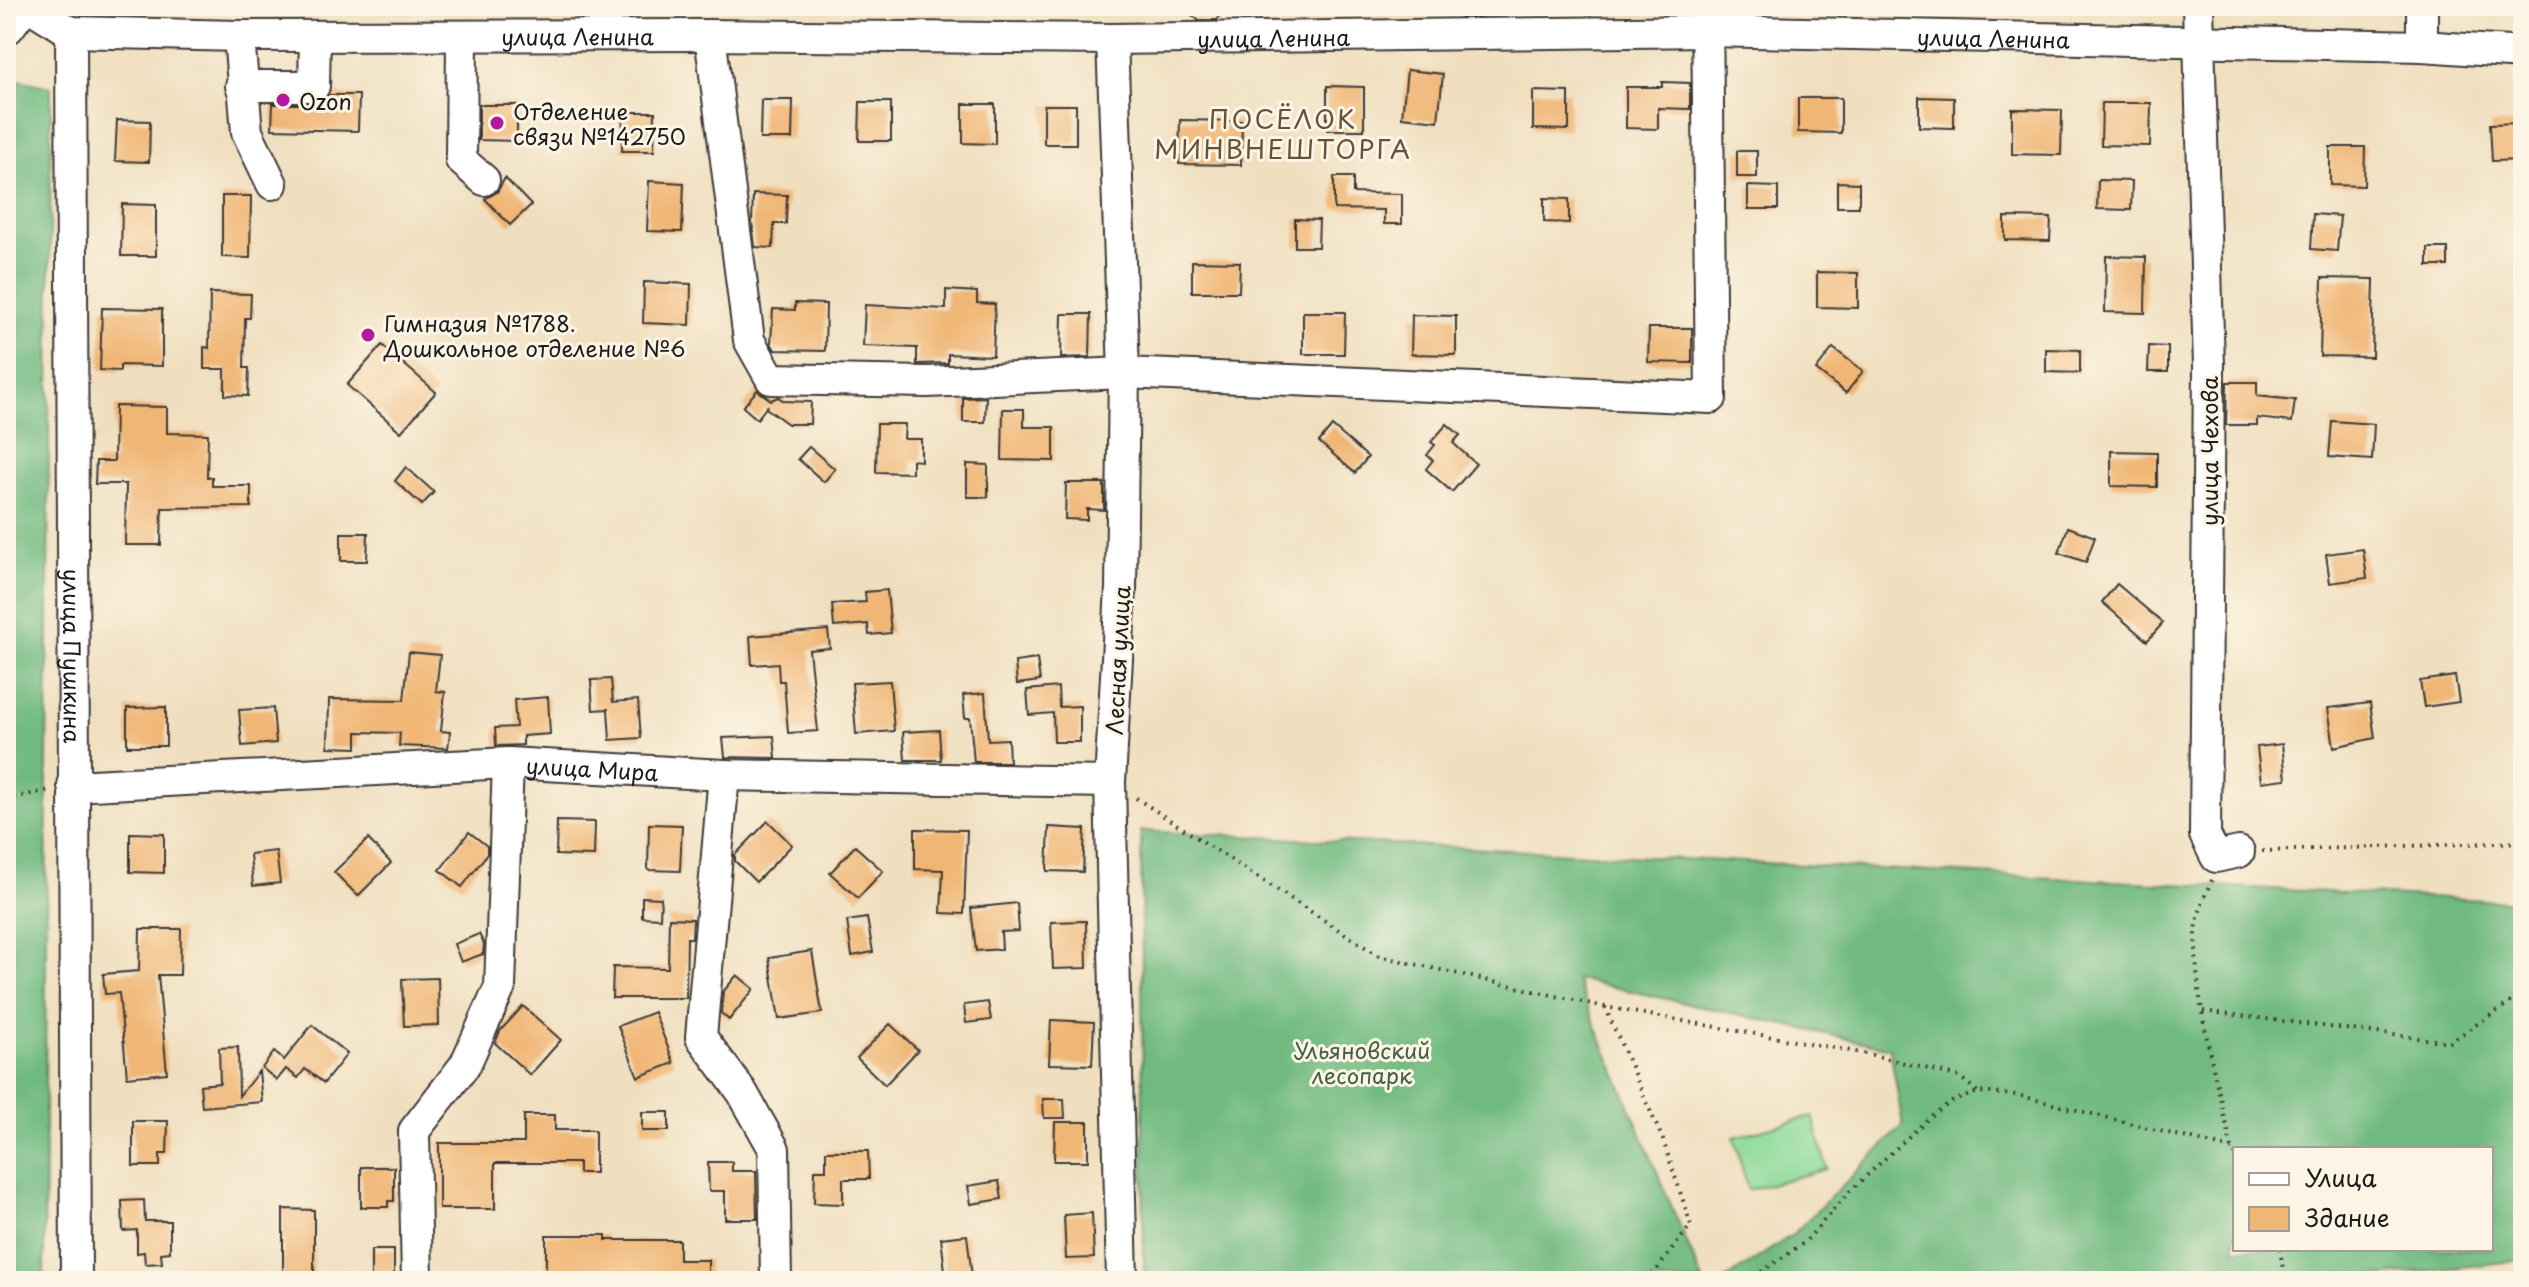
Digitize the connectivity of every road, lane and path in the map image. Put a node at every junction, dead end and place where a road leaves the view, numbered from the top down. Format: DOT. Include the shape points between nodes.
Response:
graph roads {
  1 [pos="20,6"];
  2 [pos="29,6"];
  3 [pos="2198,6"];
  4 [pos="2422,6"];
  5 [pos="1707,19"];
  6 [pos="6,25"];
  7 [pos="71,32"];
  8 [pos="710,35"];
  9 [pos="239,36"];
  10 [pos="315,36"];
  11 [pos="462,37"];
  12 [pos="1112,39"];
  13 [pos="2197,43"];
  14 [pos="2422,46"];
  15 [pos="2523,53"];
  16 [pos="241,86"];
  17 [pos="484,180"];
  18 [pos="272,184"];
  19 [pos="1124,373"];
  20 [pos="508,763"];
  21 [pos="724,775"];
  22 [pos="1110,782"];
  23 [pos="73,786"];
  24 [pos="6,799"];
  25 [pos="2523,842"];
  26 [pos="2228,854"];
  27 [pos="2523,994"];
  28 [pos="1605,1007"];
  29 [pos="2203,1011"];
  30 [pos="1978,1092"];
  31 [pos="2233,1152"];
  32 [pos="2280,1251"];
  33 [pos="76,1281"];
  34 [pos="417,1281"];
  35 [pos="776,1281"];
  36 [pos="1122,1281"];
  37 [pos="1648,1281"];
  38 [pos="1748,1281"];
  39 [pos="2285,1281"];
  1 -- 6 [label="main road"];
  2 -- 7 [label="street"];
  3 -- 13 [label="street, улица Чехова"];
  4 -- 14 [label="street"];
  5 -- 12 [label="street, улица Ленина"];
  5 -- 13 [label="street, улица Ленина"];
  5 -- 19 [label="street" via="1711,398"];
  7 -- 9 [label="street, улица Ленина"];
  7 -- 23 [label="street, улица Пушкина"];
  8 -- 11 [label="street, улица Ленина"];
  8 -- 12 [label="street, улица Ленина"];
  8 -- 19 [label="street" via="749,340 771,379 927,382"];
  9 -- 10 [label="street, улица Ленина"];
  9 -- 16 [label="street"];
  10 -- 11 [label="street, улица Ленина"];
  10 -- 16 [label="street" via="314,86"];
  11 -- 17 [label="street" via="461,160"];
  12 -- 19 [label="street, Лесная улица"];
  13 -- 14 [label="street, улица Ленина"];
  13 -- 26 [label="street, улица Чехова" via="2209,366 2205,835"];
  14 -- 15 [label="street, улица Ленина"];
  16 -- 18 [label="street" via="247,132"];
  19 -- 22 [label="street, Лесная улица" via="1121,588"];
  20 -- 21 [label="street, улица Мира"];
  20 -- 23 [label="street, улица Мира"];
  20 -- 34 [label="street" via="500,987 465,1065 414,1131"];
  21 -- 22 [label="street, улица Мира"];
  21 -- 35 [label="street" via="701,1037 742,1092 774,1149"];
  22 -- 28 [label="path" via="1379,956"];
  22 -- 36 [label="street, Лесная улица"];
  23 -- 24 [label="path"];
  23 -- 33 [label="street, улица Пушкина"];
  25 -- 26 [label="path"];
  26 -- 29 [label="path" via="2205,895 2196,931"];
  27 -- 29 [label="path" via="2450,1042"];
  28 -- 30 [label="path" via="1873,1055 1960,1077"];
  28 -- 37 [label="path" via="1663,1140 1691,1225"];
  29 -- 31 [label="path"];
  30 -- 31 [label="path" via="2017,1095"];
  30 -- 38 [label="path" via="1931,1116 1849,1192 1805,1242"];
  32 -- 39 [label="path"];
}
